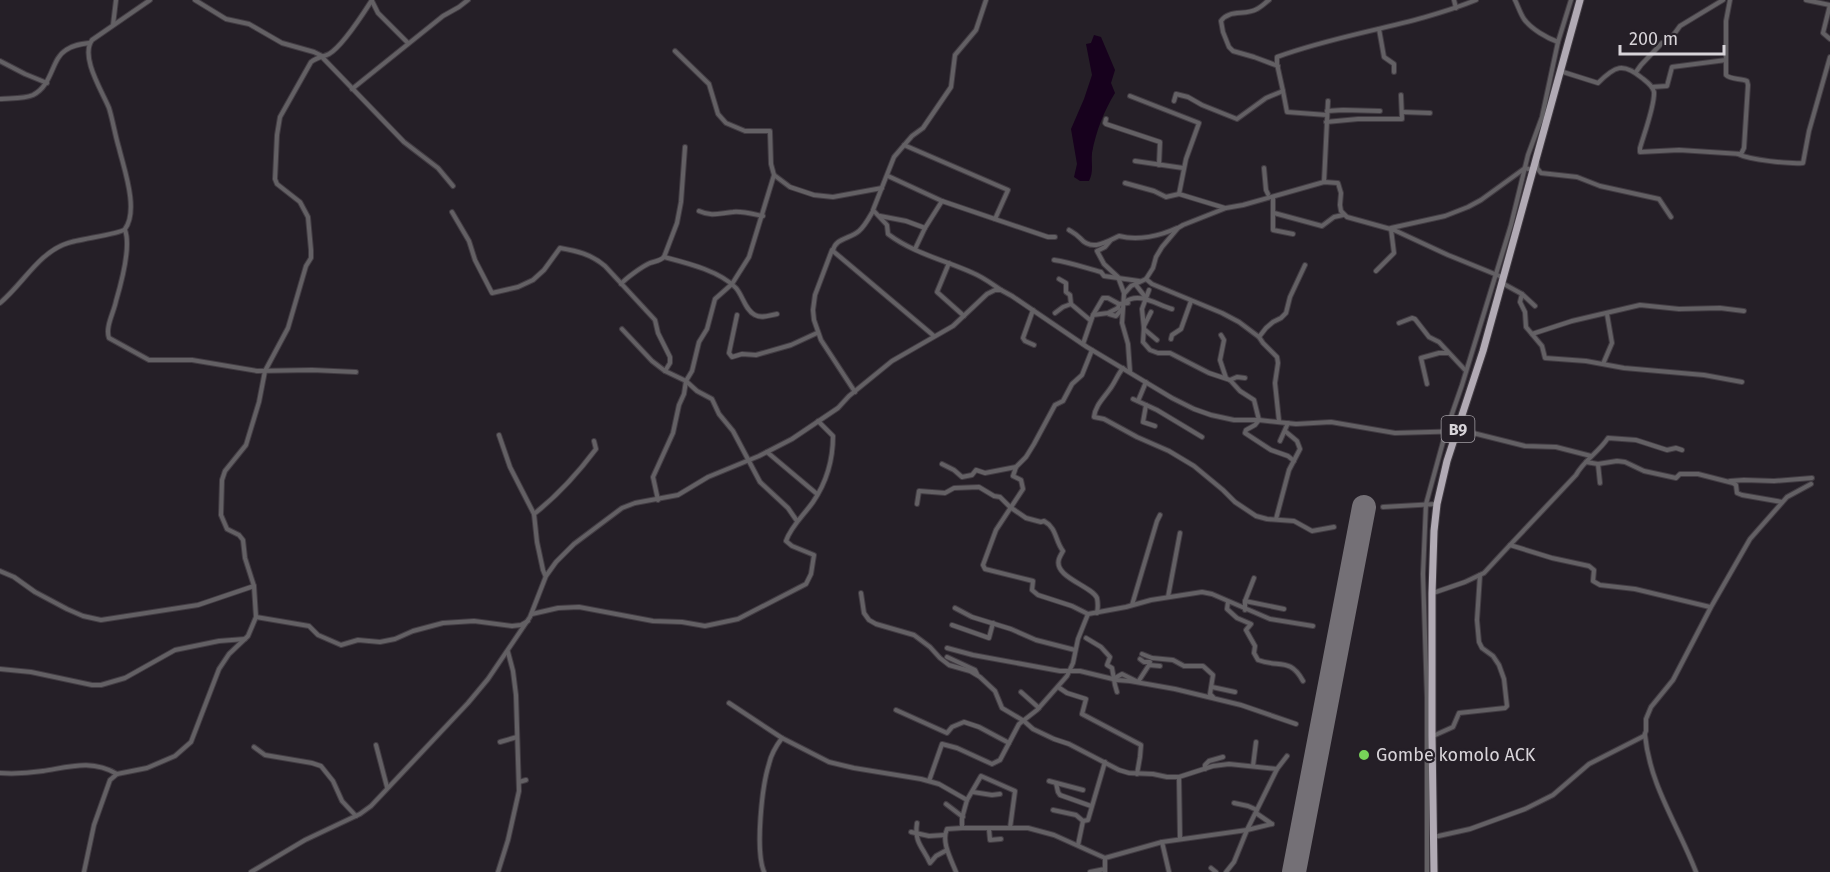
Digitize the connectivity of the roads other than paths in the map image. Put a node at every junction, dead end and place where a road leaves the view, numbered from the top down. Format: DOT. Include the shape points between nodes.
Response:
graph roads {
  1 [pos="116,0"];
  2 [pos="150,0"];
  3 [pos="195,0"];
  4 [pos="468,0"];
  5 [pos="986,0"];
  6 [pos="1269,0"];
  7 [pos="1454,0"];
  8 [pos="1476,0"];
  9 [pos="1515,0"];
  10 [pos="1571,0"];
  11 [pos="1580,0"];
  12 [pos="1723,0"];
  13 [pos="1730,0"];
  14 [pos="1806,0"];
  15 [pos="372,1"];
  16 [pos="1830,5"];
  17 [pos="1456,8"];
  18 [pos="113,26"];
  19 [pos="1378,29"];
  20 [pos="1830,39"];
  21 [pos="1558,42"];
  22 [pos="89,43"];
  23 [pos="408,43"];
  24 [pos="675,51"];
  25 [pos="322,56"];
  26 [pos="1830,57"];
  27 [pos="1726,60"];
  28 [pos="0,61"];
  29 [pos="1278,66"];
  30 [pos="1560,71"];
  31 [pos="1394,72"];
  32 [pos="1636,72"];
  33 [pos="46,83"];
  34 [pos="1652,87"];
  35 [pos="352,89"];
  36 [pos="1283,91"];
  37 [pos="1401,94"];
  38 [pos="1130,96"];
  39 [pos="0,99"];
  40 [pos="1174,100"];
  41 [pos="1328,101"];
  42 [pos="1380,111"];
  43 [pos="1402,112"];
  44 [pos="1327,113"];
  45 [pos="1430,113"];
  46 [pos="1107,119"];
  47 [pos="1326,122"];
  48 [pos="904,145"];
  49 [pos="685,147"];
  50 [pos="1737,154"];
  51 [pos="1537,155"];
  52 [pos="1135,161"];
  53 [pos="1159,165"];
  54 [pos="1183,168"];
  55 [pos="1264,168"];
  56 [pos="1529,169"];
  57 [pos="774,175"];
  58 [pos="888,176"];
  59 [pos="1324,182"];
  60 [pos="1125,183"];
  61 [pos="453,186"];
  62 [pos="883,188"];
  63 [pos="1179,194"];
  64 [pos="1270,196"];
  65 [pos="942,201"];
  66 [pos="1226,208"];
  67 [pos="873,210"];
  68 [pos="699,211"];
  69 [pos="452,212"];
  70 [pos="1274,213"];
  71 [pos="1344,214"];
  72 [pos="762,216"];
  73 [pos="878,216"];
  74 [pos="1671,217"];
  75 [pos="995,219"];
  76 [pos="925,228"];
  77 [pos="1178,228"];
  78 [pos="1390,228"];
  79 [pos="125,230"];
  80 [pos="1069,230"];
  81 [pos="1293,234"];
  82 [pos="1055,237"];
  83 [pos="1112,239"];
  84 [pos="833,249"];
  85 [pos="915,249"];
  86 [pos="664,257"];
  87 [pos="1054,260"];
  88 [pos="949,263"];
  89 [pos="1305,265"];
  90 [pos="1376,271"];
  91 [pos="1495,274"];
  92 [pos="1118,277"];
  93 [pos="1059,279"];
  94 [pos="1146,279"];
  95 [pos="1502,280"];
  96 [pos="1140,281"];
  97 [pos="621,284"];
  98 [pos="732,284"];
  99 [pos="1136,285"];
  100 [pos="1001,290"];
  101 [pos="1149,290"];
  102 [pos="1124,294"];
  103 [pos="1522,294"];
  104 [pos="1147,299"];
  105 [pos="1191,301"];
  106 [pos="0,303"];
  107 [pos="1124,303"];
  108 [pos="1071,304"];
  109 [pos="1535,306"];
  110 [pos="1122,309"];
  111 [pos="1172,309"];
  112 [pos="1032,310"];
  113 [pos="1744,311"];
  114 [pos="1151,312"];
  115 [pos="1108,313"];
  116 [pos="777,314"];
  117 [pos="1055,314"];
  118 [pos="1607,314"];
  119 [pos="737,315"];
  120 [pos="1094,315"];
  121 [pos="964,316"];
  122 [pos="1090,321"];
  123 [pos="1399,323"];
  124 [pos="1144,326"];
  125 [pos="622,329"];
  126 [pos="817,333"];
  127 [pos="1532,334"];
  128 [pos="1221,335"];
  129 [pos="934,336"];
  130 [pos="1259,337"];
  131 [pos="1171,339"];
  132 [pos="1157,340"];
  133 [pos="1083,344"];
  134 [pos="1034,345"];
  135 [pos="1092,350"];
  136 [pos="1449,353"];
  137 [pos="1604,364"];
  138 [pos="1123,368"];
  139 [pos="265,371"];
  140 [pos="665,371"];
  141 [pos="1466,371"];
  142 [pos="356,372"];
  143 [pos="1130,372"];
  144 [pos="1245,378"];
  145 [pos="1228,380"];
  146 [pos="686,381"];
  147 [pos="1146,382"];
  148 [pos="1742,382"];
  149 [pos="1427,384"];
  150 [pos="855,392"];
  151 [pos="1133,399"];
  152 [pos="1138,401"];
  153 [pos="1146,404"];
  154 [pos="1259,420"];
  155 [pos="818,421"];
  156 [pos="1279,421"];
  157 [pos="1288,423"];
  158 [pos="1155,426"];
  159 [pos="1284,431"];
  160 [pos="1446,431"];
  161 [pos="1457,431"];
  162 [pos="499,435"];
  163 [pos="1202,437"];
  164 [pos="594,441"];
  165 [pos="1280,441"];
  166 [pos="1682,450"];
  167 [pos="767,452"];
  168 [pos="1591,456"];
  169 [pos="747,460"];
  170 [pos="1294,461"];
  171 [pos="1586,462"];
  172 [pos="942,464"];
  173 [pos="1598,464"];
  174 [pos="1016,466"];
  175 [pos="1812,478"];
  176 [pos="1600,483"];
  177 [pos="1736,483"];
  178 [pos="1811,484"];
  179 [pos="818,494"];
  180 [pos="658,500"];
  181 [pos="1782,502"];
  182 [pos="917,504"];
  183 [pos="1426,504"];
  184 [pos="1437,504"];
  185 [pos="1010,507"];
  186 [pos="1383,507"];
  187 [pos="534,514"];
  188 [pos="1160,514"];
  189 [pos="1276,519"];
  190 [pos="797,521"];
  191 [pos="1334,527"];
  192 [pos="1180,533"];
  193 [pos="1510,545"];
  194 [pos="0,572"];
  195 [pos="1480,575"];
  196 [pos="546,576"];
  197 [pos="1254,578"];
  198 [pos="254,586"];
  199 [pos="861,593"];
  200 [pos="1432,593"];
  201 [pos="1168,597"];
  202 [pos="1245,601"];
  203 [pos="1228,602"];
  204 [pos="1131,605"];
  205 [pos="1711,607"];
  206 [pos="955,608"];
  207 [pos="1245,609"];
  208 [pos="1284,609"];
  209 [pos="1097,613"];
  210 [pos="532,614"];
  211 [pos="1088,614"];
  212 [pos="256,616"];
  213 [pos="528,621"];
  214 [pos="993,623"];
  215 [pos="952,625"];
  216 [pos="1313,626"];
  217 [pos="1086,638"];
  218 [pos="245,639"];
  219 [pos="947,648"];
  220 [pos="1075,650"];
  221 [pos="508,652"];
  222 [pos="947,657"];
  223 [pos="1141,657"];
  224 [pos="1151,662"];
  225 [pos="1161,666"];
  226 [pos="0,669"];
  227 [pos="1069,672"];
  228 [pos="977,675"];
  229 [pos="1114,679"];
  230 [pos="1303,681"];
  231 [pos="1138,682"];
  232 [pos="1058,687"];
  233 [pos="1212,687"];
  234 [pos="1020,692"];
  235 [pos="1118,692"];
  236 [pos="1235,693"];
  237 [pos="1215,698"];
  238 [pos="729,703"];
  239 [pos="1039,708"];
  240 [pos="896,710"];
  241 [pos="1024,721"];
  242 [pos="1296,724"];
  243 [pos="947,733"];
  244 [pos="1645,734"];
  245 [pos="1432,736"];
  246 [pos="517,737"];
  247 [pos="782,738"];
  248 [pos="500,742"];
  249 [pos="1256,742"];
  250 [pos="1009,743"];
  251 [pos="946,744"];
  252 [pos="376,745"];
  253 [pos="254,747"];
  254 [pos="1287,756"];
  255 [pos="1223,757"];
  256 [pos="1105,762"];
  257 [pos="1253,766"];
  258 [pos="1277,769"];
  259 [pos="1205,770"];
  260 [pos="0,773"];
  261 [pos="117,774"];
  262 [pos="1137,774"];
  263 [pos="1179,777"];
  264 [pos="526,780"];
  265 [pos="929,781"];
  266 [pos="1049,781"];
  267 [pos="519,782"];
  268 [pos="1056,783"];
  269 [pos="387,787"];
  270 [pos="1083,790"];
  271 [pos="972,792"];
  272 [pos="1000,794"];
  273 [pos="967,800"];
  274 [pos="1234,803"];
  275 [pos="945,804"];
  276 [pos="1091,806"];
  277 [pos="1053,810"];
  278 [pos="1257,812"];
  279 [pos="356,816"];
  280 [pos="963,816"];
  281 [pos="1083,821"];
  282 [pos="917,823"];
  283 [pos="962,828"];
  284 [pos="1010,828"];
  285 [pos="989,829"];
  286 [pos="1247,830"];
  287 [pos="911,832"];
  288 [pos="917,833"];
  289 [pos="945,835"];
  290 [pos="1434,837"];
  291 [pos="1180,838"];
  292 [pos="1001,839"];
  293 [pos="1162,842"];
  294 [pos="1078,846"];
  295 [pos="947,850"];
  296 [pos="1105,858"];
  297 [pos="1211,868"];
  298 [pos="1105,871"];
  299 [pos="1229,871"];
  300 [pos="84,872"];
  301 [pos="251,872"];
  302 [pos="498,872"];
  303 [pos="764,872"];
  304 [pos="956,872"];
  305 [pos="1090,872"];
  306 [pos="1169,872"];
  307 [pos="1216,872"];
  308 [pos="1427,872"];
  309 [pos="1434,872"];
  310 [pos="1696,872"];
  1 -- 18 [label="street"];
  2 -- 18 [label="street"];
  3 -- 25 [label="street" via="226,19 249,24 282,43"];
  4 -- 23 [label="street"];
  5 -- 48 [label="street" via="976,30 955,55 949,90 923,128"];
  6 -- 29 [label="street" via="1256,10 1225,16 1221,26 1233,51"];
  7 -- 17 [label="street"];
  8 -- 17 [label="street"];
  9 -- 21 [label="street" via="1526,22"];
  10 -- 21 [label="street"];
  11 -- 30 [label="highway, B9"];
  12 -- 32 [label="street" via="1680,27"];
  13 -- 27 [label="street"];
  14 -- 16 [label="street"];
  15 -- 23 [label="street" via="378,13"];
  15 -- 25 [label="street" via="336,47"];
  16 -- 20 [label="street" via="1823,33"];
  17 -- 19 [label="street"];
  18 -- 22 [label="street"];
  19 -- 29 [label="street" via="1280,56"];
  19 -- 31 [label="street" via="1384,57 1394,64"];
  21 -- 56 [label="street"];
  22 -- 33 [label="street" via="62,53"];
  22 -- 79 [label="street" via="92,70 109,108 129,188 130,212"];
  23 -- 35 [label="street"];
  24 -- 57 [label="street" via="710,84 718,114 726,123 745,131 770,131"];
  25 -- 35 [label="street"];
  25 -- 139 [label="street" via="309,66 278,126 275,179 305,210 311,258 288,328"];
  26 -- 50 [label="street" via="1803,163"];
  27 -- 34 [label="street" via="1672,68 1667,86"];
  27 -- 50 [label="street" via="1726,77 1744,79 1748,85 1744,148"];
  28 -- 33 [label="street"];
  29 -- 36 [label="street"];
  30 -- 32 [label="street" via="1598,83 1618,68"];
  30 -- 51 [label="highway, B9"];
  32 -- 34 [label="street"];
  33 -- 39 [label="street" via="32,95"];
  34 -- 50 [label="street" via="1652,106 1640,152"];
  35 -- 61 [label="street"];
  36 -- 40 [label="street" via="1237,119 1188,97 1176,94"];
  36 -- 44 [label="street" via="1287,112"];
  37 -- 43 [label="street"];
  38 -- 54 [label="street" via="1199,123"];
  41 -- 44 [label="street"];
  42 -- 44 [label="street"];
  43 -- 45 [label="street"];
  43 -- 47 [label="street" via="1402,119"];
  44 -- 47 [label="street"];
  46 -- 53 [label="street" via="1106,124 1160,142"];
  47 -- 59 [label="street"];
  48 -- 58 [label="street" via="894,157"];
  48 -- 75 [label="street" via="1008,190"];
  49 -- 86 [label="street" via="677,224"];
  51 -- 56 [label="highway, B9"];
  51 -- 74 [label="street" via="1541,173 1577,177 1659,199"];
  52 -- 53 [label="street"];
  53 -- 54 [label="street"];
  54 -- 63 [label="street"];
  55 -- 64 [label="street"];
  56 -- 78 [label="street" via="1468,207"];
  56 -- 91 [label="street"];
  56 -- 95 [label="highway, B9"];
  57 -- 62 [label="street" via="790,187 818,195"];
  57 -- 72 [label="street"];
  58 -- 62 [label="street"];
  58 -- 65 [label="street"];
  59 -- 64 [label="street"];
  59 -- 71 [label="street" via="1338,183"];
  60 -- 63 [label="street" via="1166,197"];
  62 -- 67 [label="street"];
  63 -- 66 [label="street"];
  64 -- 66 [label="street"];
  64 -- 70 [label="street"];
  65 -- 75 [label="street"];
  65 -- 76 [label="street"];
  66 -- 77 [label="street"];
  67 -- 73 [label="street"];
  67 -- 84 [label="street" via="861,230 839,241"];
  68 -- 72 [label="street" via="707,215 736,212"];
  69 -- 97 [label="street" via="470,241 492,293 533,280 560,248 595,258"];
  70 -- 71 [label="street" via="1322,226"];
  70 -- 81 [label="street" via="1272,230"];
  71 -- 78 [label="street"];
  72 -- 98 [label="street" via="749,257"];
  73 -- 76 [label="street"];
  73 -- 85 [label="street" via="887,225 888,234"];
  75 -- 82 [label="street"];
  76 -- 85 [label="street"];
  77 -- 83 [label="street" via="1154,236"];
  77 -- 94 [label="street" via="1162,247"];
  78 -- 90 [label="street" via="1394,253"];
  78 -- 91 [label="street"];
  79 -- 106 [label="street" via="60,246 44,257"];
  79 -- 139 [label="street" via="128,241 109,338 149,360 192,360"];
  80 -- 83 [label="street" via="1094,246"];
  83 -- 92 [label="street" via="1097,251"];
  84 -- 126 [label="street" via="813,301"];
  84 -- 129 [label="street"];
  85 -- 88 [label="street"];
  86 -- 97 [label="street" via="644,266"];
  86 -- 98 [label="street" via="716,274"];
  87 -- 92 [label="street"];
  88 -- 100 [label="street" via="977,274"];
  88 -- 121 [label="street" via="937,292"];
  89 -- 130 [label="street" via="1286,313"];
  91 -- 95 [label="street"];
  91 -- 141 [label="street"];
  92 -- 96 [label="street"];
  92 -- 102 [label="street"];
  93 -- 108 [label="street" via="1066,283"];
  94 -- 96 [label="street"];
  94 -- 105 [label="street"];
  95 -- 103 [label="street"];
  95 -- 161 [label="highway, B9"];
  96 -- 99 [label="street"];
  97 -- 140 [label="street" via="655,320 670,357"];
  98 -- 116 [label="street" via="755,315"];
  98 -- 146 [label="street" via="714,302"];
  99 -- 102 [label="street"];
  99 -- 104 [label="street"];
  100 -- 112 [label="street"];
  100 -- 121 [label="street" via="987,294"];
  101 -- 104 [label="street"];
  102 -- 107 [label="street"];
  103 -- 109 [label="street"];
  103 -- 127 [label="street" via="1520,302"];
  104 -- 107 [label="street" via="1130,298"];
  104 -- 111 [label="street"];
  104 -- 124 [label="street" via="1142,309"];
  105 -- 130 [label="street" via="1232,318"];
  105 -- 131 [label="street" via="1181,329"];
  107 -- 110 [label="street"];
  107 -- 115 [label="street"];
  107 -- 120 [label="street" via="1103,298"];
  108 -- 117 [label="street"];
  108 -- 122 [label="street"];
  110 -- 115 [label="street" via="1116,316"];
  110 -- 143 [label="street"];
  112 -- 133 [label="street"];
  112 -- 134 [label="street" via="1023,338"];
  113 -- 118 [label="street" via="1640,305"];
  114 -- 124 [label="street"];
  115 -- 120 [label="street"];
  118 -- 127 [label="street"];
  118 -- 137 [label="street" via="1612,343"];
  119 -- 126 [label="street" via="729,353 732,357 756,355"];
  120 -- 122 [label="street"];
  121 -- 129 [label="street"];
  122 -- 133 [label="street"];
  123 -- 136 [label="street" via="1414,318"];
  124 -- 132 [label="street"];
  124 -- 145 [label="street" via="1143,342 1150,350 1170,353"];
  125 -- 140 [label="street"];
  126 -- 150 [label="street"];
  127 -- 137 [label="street" via="1542,346 1545,358"];
  128 -- 145 [label="street" via="1224,340 1220,360"];
  129 -- 150 [label="street" via="892,361"];
  130 -- 156 [label="street" via="1277,357"];
  133 -- 135 [label="street"];
  135 -- 138 [label="street"];
  135 -- 174 [label="street" via="1082,375 1063,401 1055,405 1026,457"];
  136 -- 141 [label="street"];
  136 -- 149 [label="street" via="1421,357"];
  137 -- 148 [label="street"];
  138 -- 143 [label="street"];
  138 -- 189 [label="street" via="1093,417 1168,451 1206,475 1248,511"];
  139 -- 142 [label="street"];
  139 -- 198 [label="street" via="246,445 225,471 222,486 221,515 227,529 243,540"];
  140 -- 146 [label="street"];
  141 -- 160 [label="street"];
  143 -- 147 [label="street"];
  144 -- 145 [label="street"];
  145 -- 154 [label="street" via="1254,400"];
  146 -- 169 [label="street" via="712,399"];
  146 -- 180 [label="street" via="673,433 653,477"];
  147 -- 152 [label="street"];
  147 -- 154 [label="street" via="1199,411 1234,420"];
  150 -- 155 [label="street"];
  151 -- 152 [label="street"];
  152 -- 153 [label="street"];
  153 -- 158 [label="street" via="1143,422"];
  153 -- 163 [label="street"];
  154 -- 156 [label="street"];
  154 -- 170 [label="street" via="1245,434"];
  155 -- 167 [label="street"];
  155 -- 179 [label="street" via="833,436 827,477"];
  156 -- 157 [label="street"];
  157 -- 159 [label="street"];
  157 -- 160 [label="street" via="1331,422 1395,433"];
  159 -- 165 [label="street"];
  159 -- 170 [label="street" via="1300,449"];
  160 -- 161 [label="street"];
  160 -- 183 [label="street"];
  161 -- 168 [label="street"];
  161 -- 184 [label="highway, B9"];
  162 -- 187 [label="street"];
  164 -- 187 [label="street" via="596,449 589,458"];
  166 -- 168 [label="street" via="1610,437"];
  167 -- 169 [label="street"];
  167 -- 179 [label="street"];
  168 -- 171 [label="street"];
  169 -- 180 [label="street" via="678,495"];
  169 -- 190 [label="street" via="760,482"];
  170 -- 189 [label="street"];
  171 -- 173 [label="street"];
  171 -- 193 [label="street"];
  172 -- 174 [label="street" via="962,477 976,470 985,473"];
  173 -- 176 [label="street"];
  173 -- 177 [label="street" via="1625,462 1676,478 1680,474 1698,474"];
  174 -- 185 [label="street" via="1013,476 1021,480 1023,489"];
  175 -- 177 [label="street"];
  177 -- 181 [label="street" via="1737,493"];
  178 -- 181 [label="street"];
  179 -- 190 [label="street"];
  180 -- 196 [label="street" via="622,508 574,544"];
  181 -- 205 [label="street" via="1750,539"];
  182 -- 185 [label="street" via="919,490 945,493 954,488 979,487"];
  183 -- 184 [label="street"];
  183 -- 186 [label="street"];
  183 -- 308 [label="street" via="1423,574"];
  184 -- 200 [label="highway, B9"];
  185 -- 209 [label="street" via="1026,518 1050,524 1063,551 1059,564 1068,577 1094,594"];
  185 -- 211 [label="street" via="996,530 983,565 985,569 1033,581 1032,590 1038,595"];
  187 -- 196 [label="street"];
  188 -- 204 [label="street"];
  189 -- 191 [label="street" via="1294,521 1312,531"];
  190 -- 210 [label="street" via="786,541 814,555 808,582 738,619 699,626 579,607"];
  192 -- 201 [label="street"];
  193 -- 195 [label="street"];
  193 -- 205 [label="street" via="1589,566 1594,570 1593,581 1600,585"];
  194 -- 198 [label="street" via="67,609 101,620 198,605"];
  195 -- 200 [label="street"];
  195 -- 245 [label="street" via="1478,638 1480,646 1499,665 1507,706 1459,713 1453,727"];
  196 -- 210 [label="street"];
  197 -- 202 [label="street"];
  198 -- 212 [label="street"];
  199 -- 228 [label="street" via="864,613 873,623 914,635 949,665"];
  200 -- 245 [label="highway, B9"];
  201 -- 203 [label="street" via="1202,592"];
  201 -- 204 [label="street"];
  202 -- 207 [label="street"];
  202 -- 208 [label="street"];
  203 -- 207 [label="street"];
  203 -- 230 [label="street" via="1227,609 1251,624 1246,630 1258,660 1289,666 1297,670"];
  204 -- 209 [label="street"];
  205 -- 244 [label="street" via="1672,680 1648,714"];
  206 -- 214 [label="street"];
  207 -- 216 [label="street" via="1270,619"];
  209 -- 211 [label="street"];
  210 -- 213 [label="street"];
  211 -- 220 [label="street"];
  212 -- 213 [label="street" via="309,626 318,635 341,645 358,640 395,639 443,623 474,621 512,626"];
  212 -- 218 [label="street"];
  213 -- 221 [label="street"];
  214 -- 215 [label="street" via="989,638"];
  214 -- 220 [label="street"];
  217 -- 229 [label="street" via="1110,657 1107,665 1112,668"];
  218 -- 226 [label="street" via="175,650 125,678 101,685"];
  218 -- 261 [label="street" via="221,664 189,744 161,762"];
  219 -- 227 [label="street"];
  220 -- 227 [label="street"];
  221 -- 246 [label="street" via="514,680"];
  221 -- 269 [label="street" via="473,698"];
  222 -- 228 [label="street" via="975,670"];
  223 -- 224 [label="street" via="1144,662"];
  224 -- 225 [label="street"];
  224 -- 231 [label="street"];
  224 -- 233 [label="street" via="1173,660 1184,666 1203,666 1213,675"];
  227 -- 229 [label="street"];
  227 -- 232 [label="street"];
  228 -- 241 [label="street" via="995,691 1002,708"];
  229 -- 231 [label="street"];
  229 -- 235 [label="street"];
  231 -- 237 [label="street"];
  232 -- 239 [label="street"];
  232 -- 262 [label="street" via="1086,699 1082,714 1141,745"];
  233 -- 236 [label="street"];
  233 -- 237 [label="street" via="1210,695"];
  234 -- 239 [label="street"];
  237 -- 242 [label="street"];
  238 -- 247 [label="street"];
  239 -- 241 [label="street"];
  240 -- 243 [label="street"];
  241 -- 250 [label="street"];
  241 -- 256 [label="street" via="1048,737"];
  243 -- 250 [label="street" via="964,722"];
  243 -- 251 [label="street"];
  244 -- 290 [label="street" via="1589,764 1558,792 1525,809"];
  244 -- 310 [label="street" via="1655,783"];
  245 -- 290 [label="highway, B9"];
  246 -- 248 [label="street"];
  246 -- 267 [label="street"];
  247 -- 265 [label="street" via="829,762"];
  247 -- 303 [label="street" via="770,759 765,787 759,843"];
  249 -- 257 [label="street"];
  250 -- 251 [label="street" via="1000,760 992,764"];
  251 -- 265 [label="street" via="939,749"];
  252 -- 269 [label="street"];
  253 -- 279 [label="street" via="265,754 321,766"];
  254 -- 258 [label="street"];
  255 -- 259 [label="street" via="1209,761"];
  256 -- 262 [label="street"];
  256 -- 276 [label="street"];
  257 -- 258 [label="street"];
  257 -- 259 [label="street" via="1229,764"];
  258 -- 278 [label="street"];
  259 -- 263 [label="street"];
  260 -- 261 [label="street" via="35,772 76,764"];
  261 -- 300 [label="street" via="110,780 102,802"];
  262 -- 263 [label="street"];
  263 -- 291 [label="street"];
  264 -- 267 [label="street"];
  265 -- 273 [label="street"];
  266 -- 268 [label="street"];
  267 -- 302 [label="street"];
  268 -- 270 [label="street"];
  268 -- 276 [label="street" via="1060,795"];
  269 -- 279 [label="street"];
  271 -- 272 [label="street"];
  271 -- 273 [label="street"];
  271 -- 284 [label="street" via="981,776 1016,791"];
  273 -- 280 [label="street"];
  274 -- 278 [label="street"];
  275 -- 280 [label="street"];
  276 -- 281 [label="street" via="1088,820"];
  277 -- 281 [label="street" via="1076,815"];
  278 -- 286 [label="street"];
  278 -- 286 [label="street" via="1272,824"];
  279 -- 301 [label="street"];
  280 -- 283 [label="street"];
  281 -- 294 [label="street"];
  282 -- 288 [label="street"];
  283 -- 285 [label="street"];
  283 -- 289 [label="street" via="947,829"];
  284 -- 285 [label="street"];
  284 -- 294 [label="street" via="1036,830"];
  285 -- 292 [label="street" via="988,842"];
  286 -- 291 [label="street"];
  286 -- 299 [label="street"];
  287 -- 288 [label="street"];
  288 -- 289 [label="street"];
  288 -- 295 [label="street" via="919,845 930,862"];
  289 -- 295 [label="street"];
  290 -- 309 [label="highway, B9"];
  291 -- 293 [label="street"];
  293 -- 296 [label="street"];
  293 -- 306 [label="street"];
  294 -- 296 [label="street"];
  295 -- 304 [label="street"];
  296 -- 298 [label="street"];
  297 -- 307 [label="street"];
  298 -- 305 [label="street"];
}
